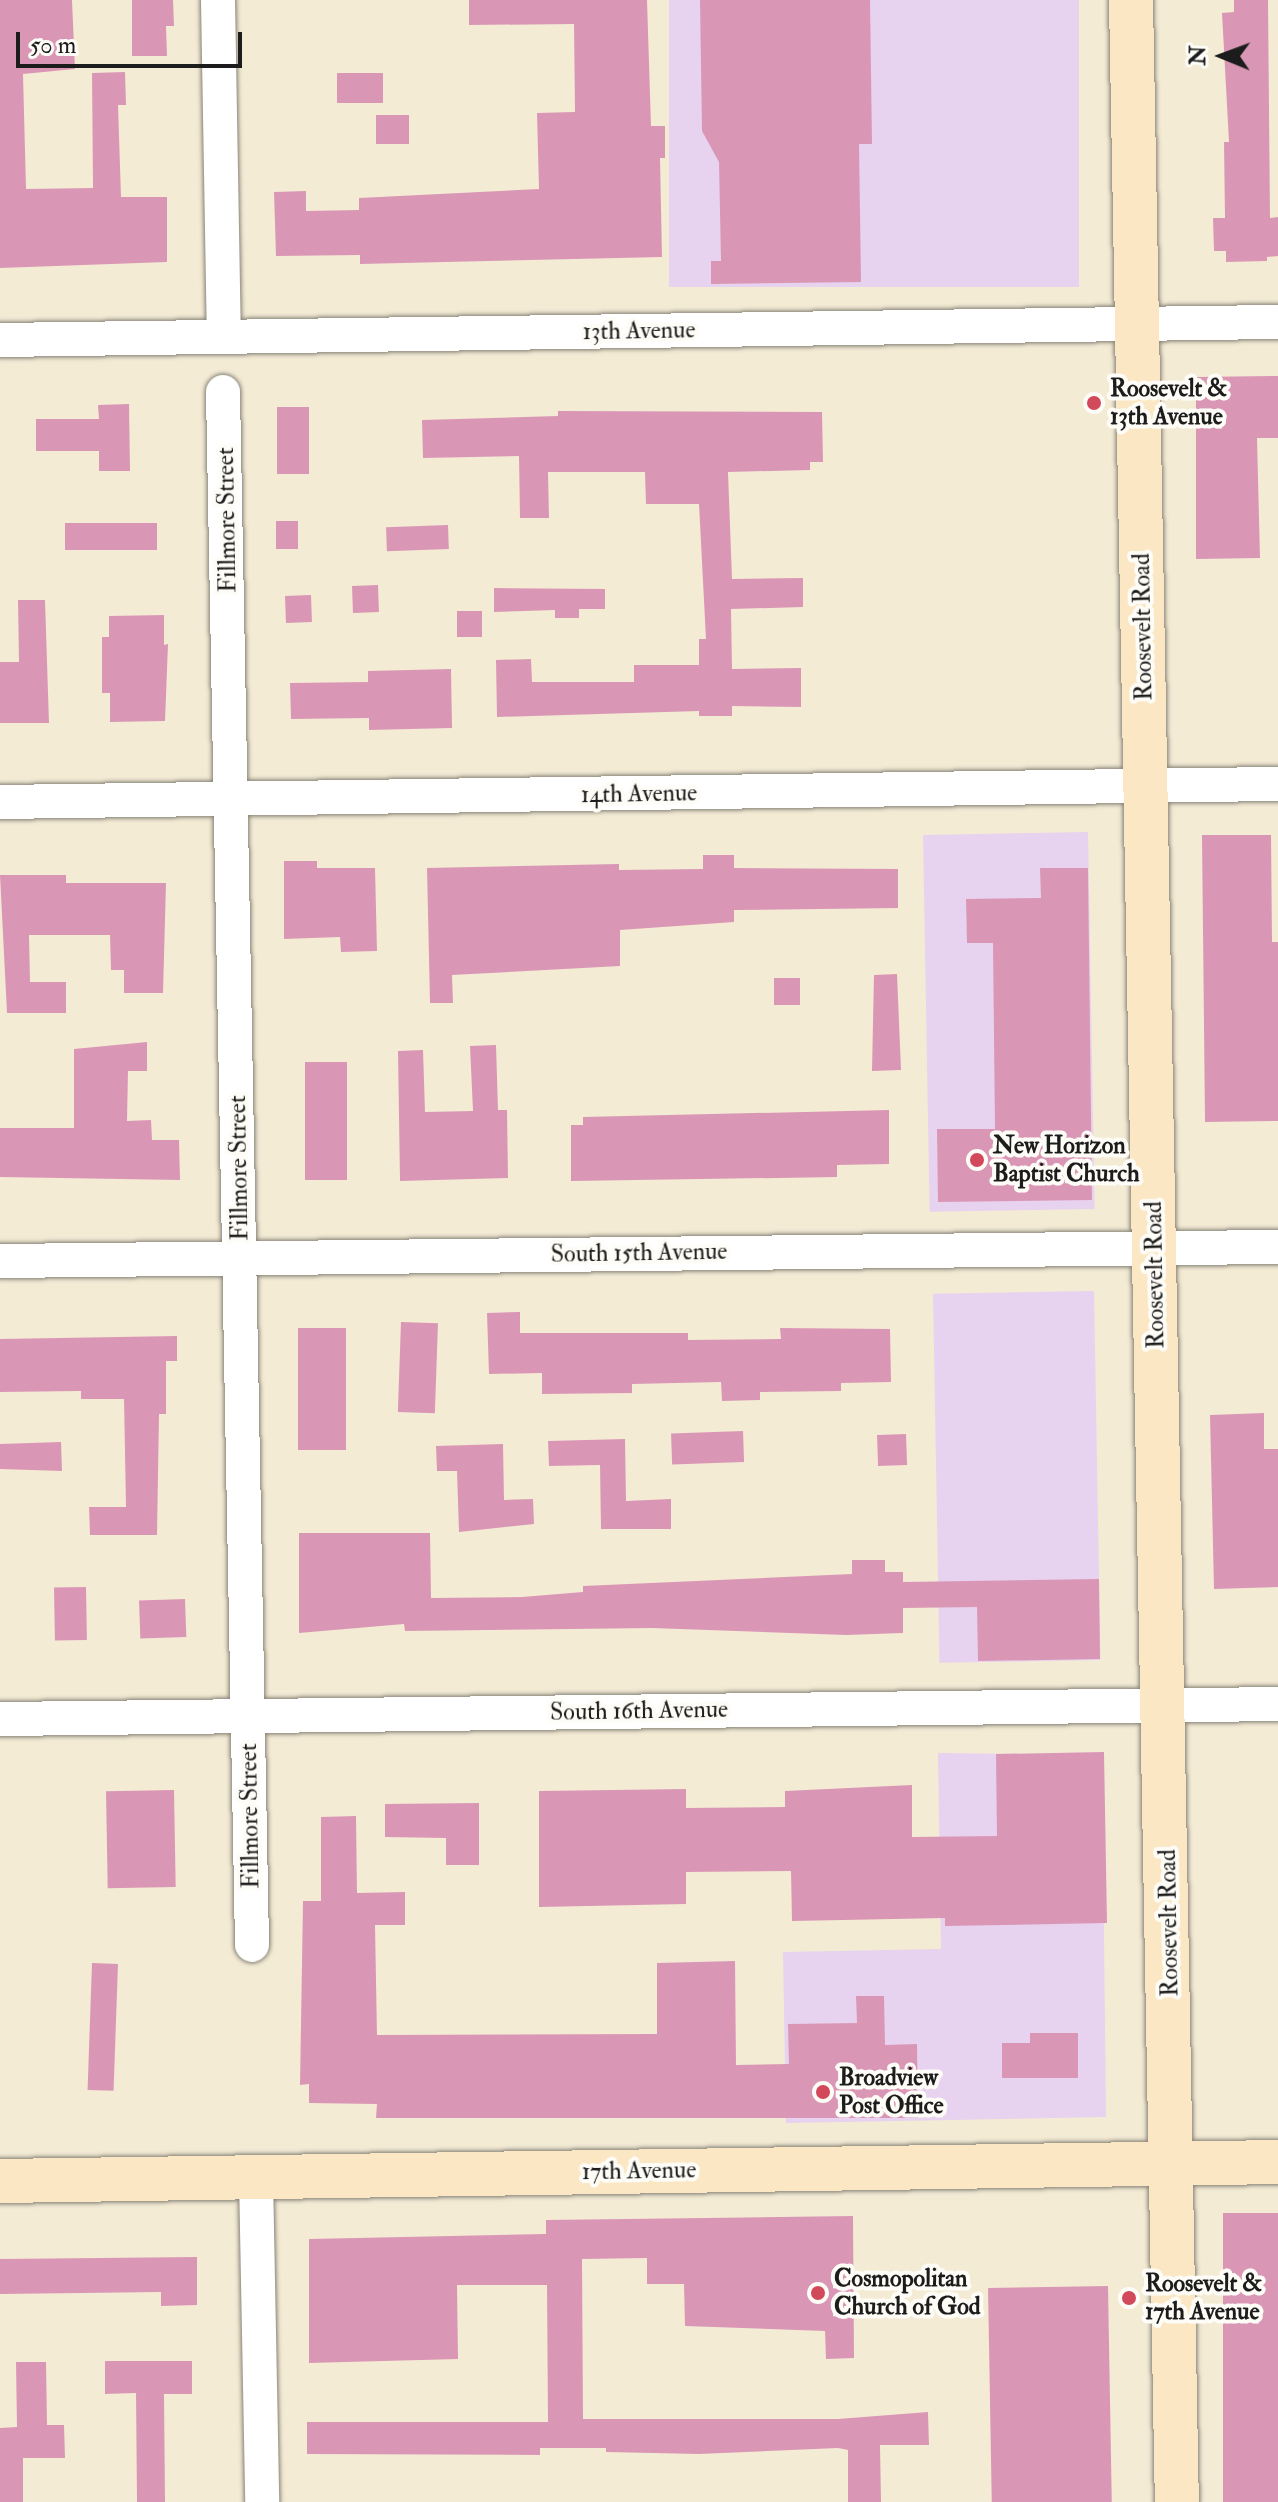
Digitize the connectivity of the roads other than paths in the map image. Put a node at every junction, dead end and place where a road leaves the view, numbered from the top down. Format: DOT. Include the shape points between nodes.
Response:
graph roads {
  1 [pos="218,0"];
  2 [pos="1131,0"];
  3 [pos="1278,322"];
  4 [pos="1137,324"];
  5 [pos="224,337"];
  6 [pos="0,340"];
  7 [pos="223,392"];
  8 [pos="1278,784"];
  9 [pos="1146,786"];
  10 [pos="232,799"];
  11 [pos="0,802"];
  12 [pos="1278,1247"];
  13 [pos="1155,1248"];
  14 [pos="240,1259"];
  15 [pos="0,1261"];
  16 [pos="1278,1704"];
  17 [pos="1165,1705"];
  18 [pos="248,1716"];
  19 [pos="0,1719"];
  20 [pos="252,1945"];
  21 [pos="1172,2162"];
  22 [pos="1278,2162"];
  23 [pos="256,2177"];
  24 [pos="0,2181"];
  25 [pos="262,2502"];
  26 [pos="1177,2502"];
  1 -- 5 [label="street"];
  2 -- 4 [label="main road, Roosevelt Road"];
  3 -- 4 [label="street, 13th Avenue"];
  4 -- 5 [label="street, 13th Avenue"];
  4 -- 9 [label="main road, Roosevelt Road"];
  5 -- 6 [label="street, 13th Avenue"];
  7 -- 10 [label="street, Fillmore Street"];
  8 -- 9 [label="street, 14th Avenue"];
  9 -- 10 [label="street, 14th Avenue"];
  9 -- 13 [label="main road, Roosevelt Road"];
  10 -- 11 [label="street, 14th Avenue"];
  10 -- 14 [label="street, Fillmore Street"];
  12 -- 13 [label="street, South 15th Avenue"];
  13 -- 14 [label="street, South 15th Avenue"];
  13 -- 17 [label="main road, Roosevelt Road"];
  14 -- 15 [label="street, South 15th Avenue"];
  14 -- 18 [label="street, Fillmore Street"];
  16 -- 17 [label="street, South 16th Avenue"];
  17 -- 18 [label="street, South 16th Avenue"];
  17 -- 21 [label="main road, Roosevelt Road"];
  18 -- 19 [label="street, South 16th Avenue"];
  18 -- 20 [label="street, Fillmore Street"];
  21 -- 22 [label="main road, 17th Avenue"];
  21 -- 23 [label="main road, 17th Avenue"];
  21 -- 26 [label="main road, Roosevelt Road"];
  23 -- 24 [label="main road, 17th Avenue"];
  23 -- 25 [label="street"];
}
